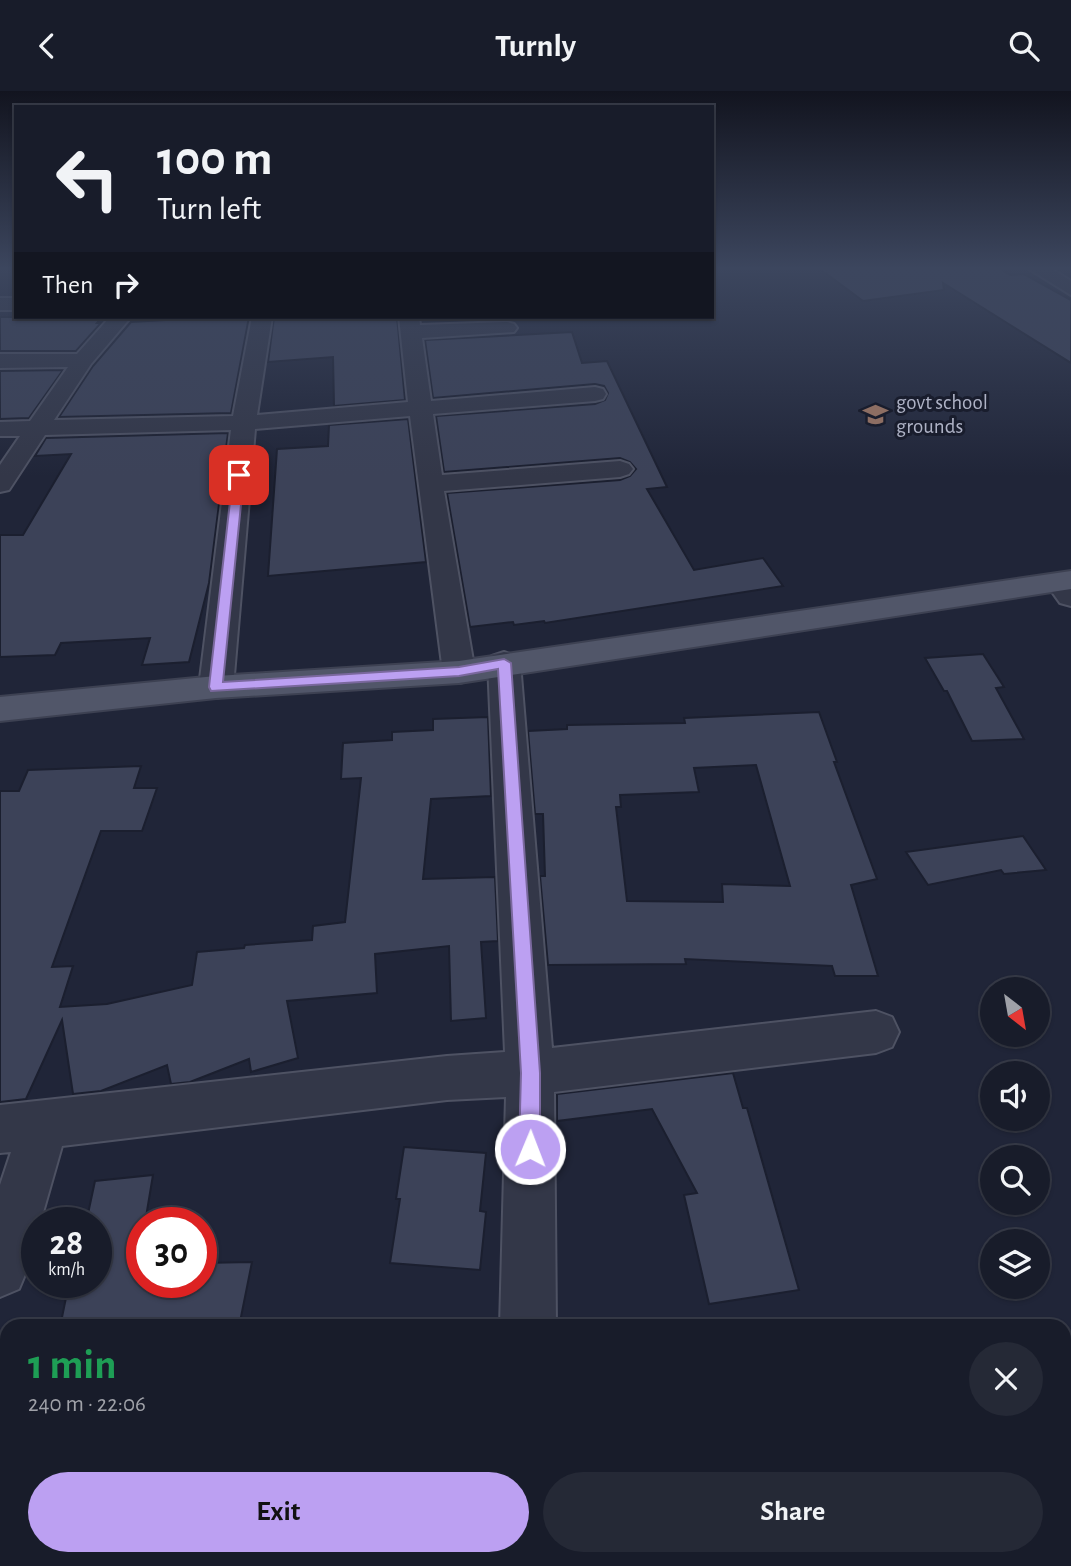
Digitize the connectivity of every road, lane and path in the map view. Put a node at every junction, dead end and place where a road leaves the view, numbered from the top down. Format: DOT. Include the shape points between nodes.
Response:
graph roads {
  1 [pos="103,338"];
  2 [pos="258,338"];
  3 [pos="413,338"];
  4 [pos="83,360"];
  5 [pos="0,361"];
  6 [pos="595,394"];
  7 [pos="421,410"];
  8 [pos="244,423"];
  9 [pos="40,427"];
  10 [pos="0,429"];
  11 [pos="620,469"];
  12 [pos="0,484"];
  13 [pos="430,484"];
  14 [pos="1067,587"];
  15 [pos="504,663"];
  16 [pos="459,672"];
  17 [pos="216,687"];
  18 [pos="0,709"];
  19 [pos="876,1032"];
  20 [pos="530,1073"];
  21 [pos="22,1127"];
  22 [pos="0,1270"];
  23 [pos="528,1319"];
  1 -- 4 [label="street"];
  2 -- 8 [label="street"];
  3 -- 7 [label="street"];
  4 -- 5 [label="street"];
  4 -- 9 [label="street"];
  6 -- 7 [label="street"];
  7 -- 8 [label="street"];
  7 -- 13 [label="street"];
  8 -- 9 [label="street"];
  8 -- 17 [label="street"];
  9 -- 10 [label="street"];
  9 -- 12 [label="street"];
  11 -- 13 [label="street"];
  13 -- 16 [label="street"];
  14 -- 15 [label="main road"];
  15 -- 16 [label="main road"];
  15 -- 20 [label="street"];
  16 -- 17 [label="main road"];
  17 -- 18 [label="main road"];
  19 -- 20 [label="street"];
  20 -- 21 [label="street" via="447,1078"];
  20 -- 23 [label="street"];
  21 -- 22 [label="street"];
}
